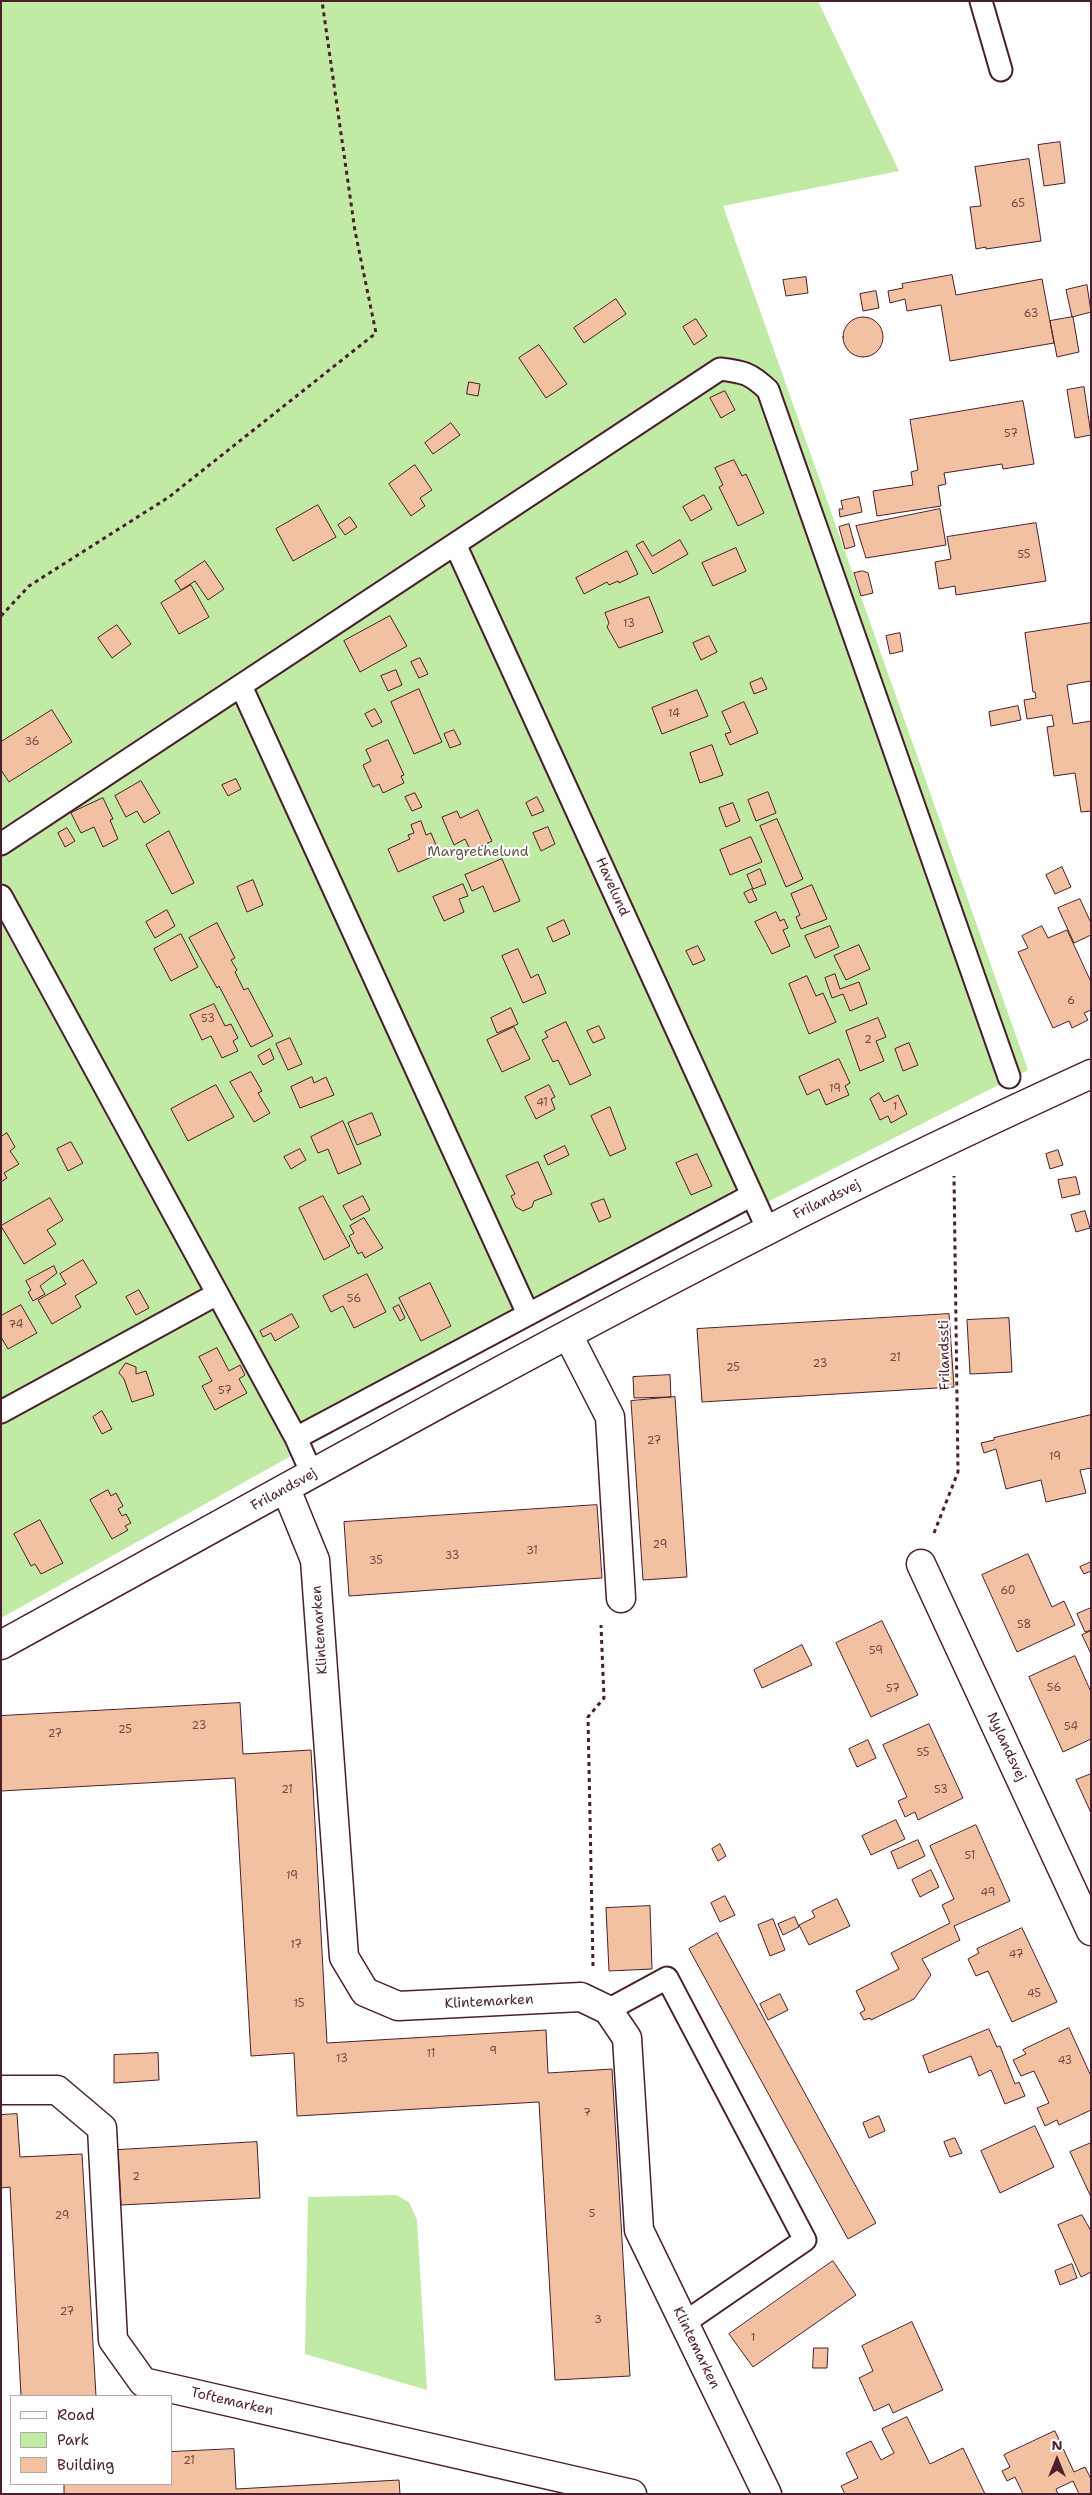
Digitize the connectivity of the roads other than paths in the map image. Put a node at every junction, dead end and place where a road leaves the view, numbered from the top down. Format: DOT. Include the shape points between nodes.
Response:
graph roads {
  1 [pos="981,1"];
  2 [pos="1001,70"];
  3 [pos="456,544"];
  4 [pos="241,686"];
  5 [pos="1,844"];
  6 [pos="1,896"];
  7 [pos="1091,1074"];
  8 [pos="1009,1077"];
  9 [pos="752,1195"];
  10 [pos="768,1230"];
  11 [pos="217,1294"];
  12 [pos="528,1314"];
  13 [pos="568,1335"];
  14 [pos="1,1412"];
  15 [pos="296,1438"];
  16 [pos="312,1474"];
  17 [pos="286,1489"];
  18 [pos="921,1564"];
  19 [pos="621,1598"];
  20 [pos="1,1645"];
  21 [pos="1091,1931"];
  22 [pos="608,2010"];
  23 [pos="1,2090"];
  24 [pos="684,2323"];
  25 [pos="632,2494"];
  26 [pos="767,2494"];
  1 -- 2 [label="lane"];
  3 -- 4 [label="lane"];
  3 -- 8 [label="lane" via="720,369 753,376 768,390"];
  3 -- 9 [label="lane, Havelund"];
  4 -- 5 [label="lane"];
  4 -- 12 [label="lane"];
  6 -- 11 [label="lane"];
  7 -- 10 [label="street, Frilandsvej"];
  9 -- 10 [label="lane, Havelund"];
  9 -- 12 [label="lane"];
  10 -- 13 [label="street, Frilandsvej"];
  11 -- 14 [label="lane"];
  11 -- 15 [label="lane"];
  12 -- 15 [label="lane"];
  13 -- 16 [label="street, Frilandsvej"];
  13 -- 19 [label="street" via="610,1417"];
  15 -- 16 [label="lane"];
  16 -- 17 [label="street, Frilandsvej"];
  17 -- 20 [label="street, Frilandsvej"];
  17 -- 22 [label="street, Klintemarken" via="315,1560 344,1957 365,1992 398,2006 581,1997"];
  18 -- 21 [label="street, Nylandsvej"];
  22 -- 24 [label="street, Klintemarken" via="627,2038 639,2230"];
  22 -- 24 [label="lane" via="667,1978 805,2240"];
  23 -- 25 [label="street, Toftemarken" via="57,2090 102,2128 113,2340 142,2382"];
  24 -- 26 [label="street, Klintemarken"];
}
